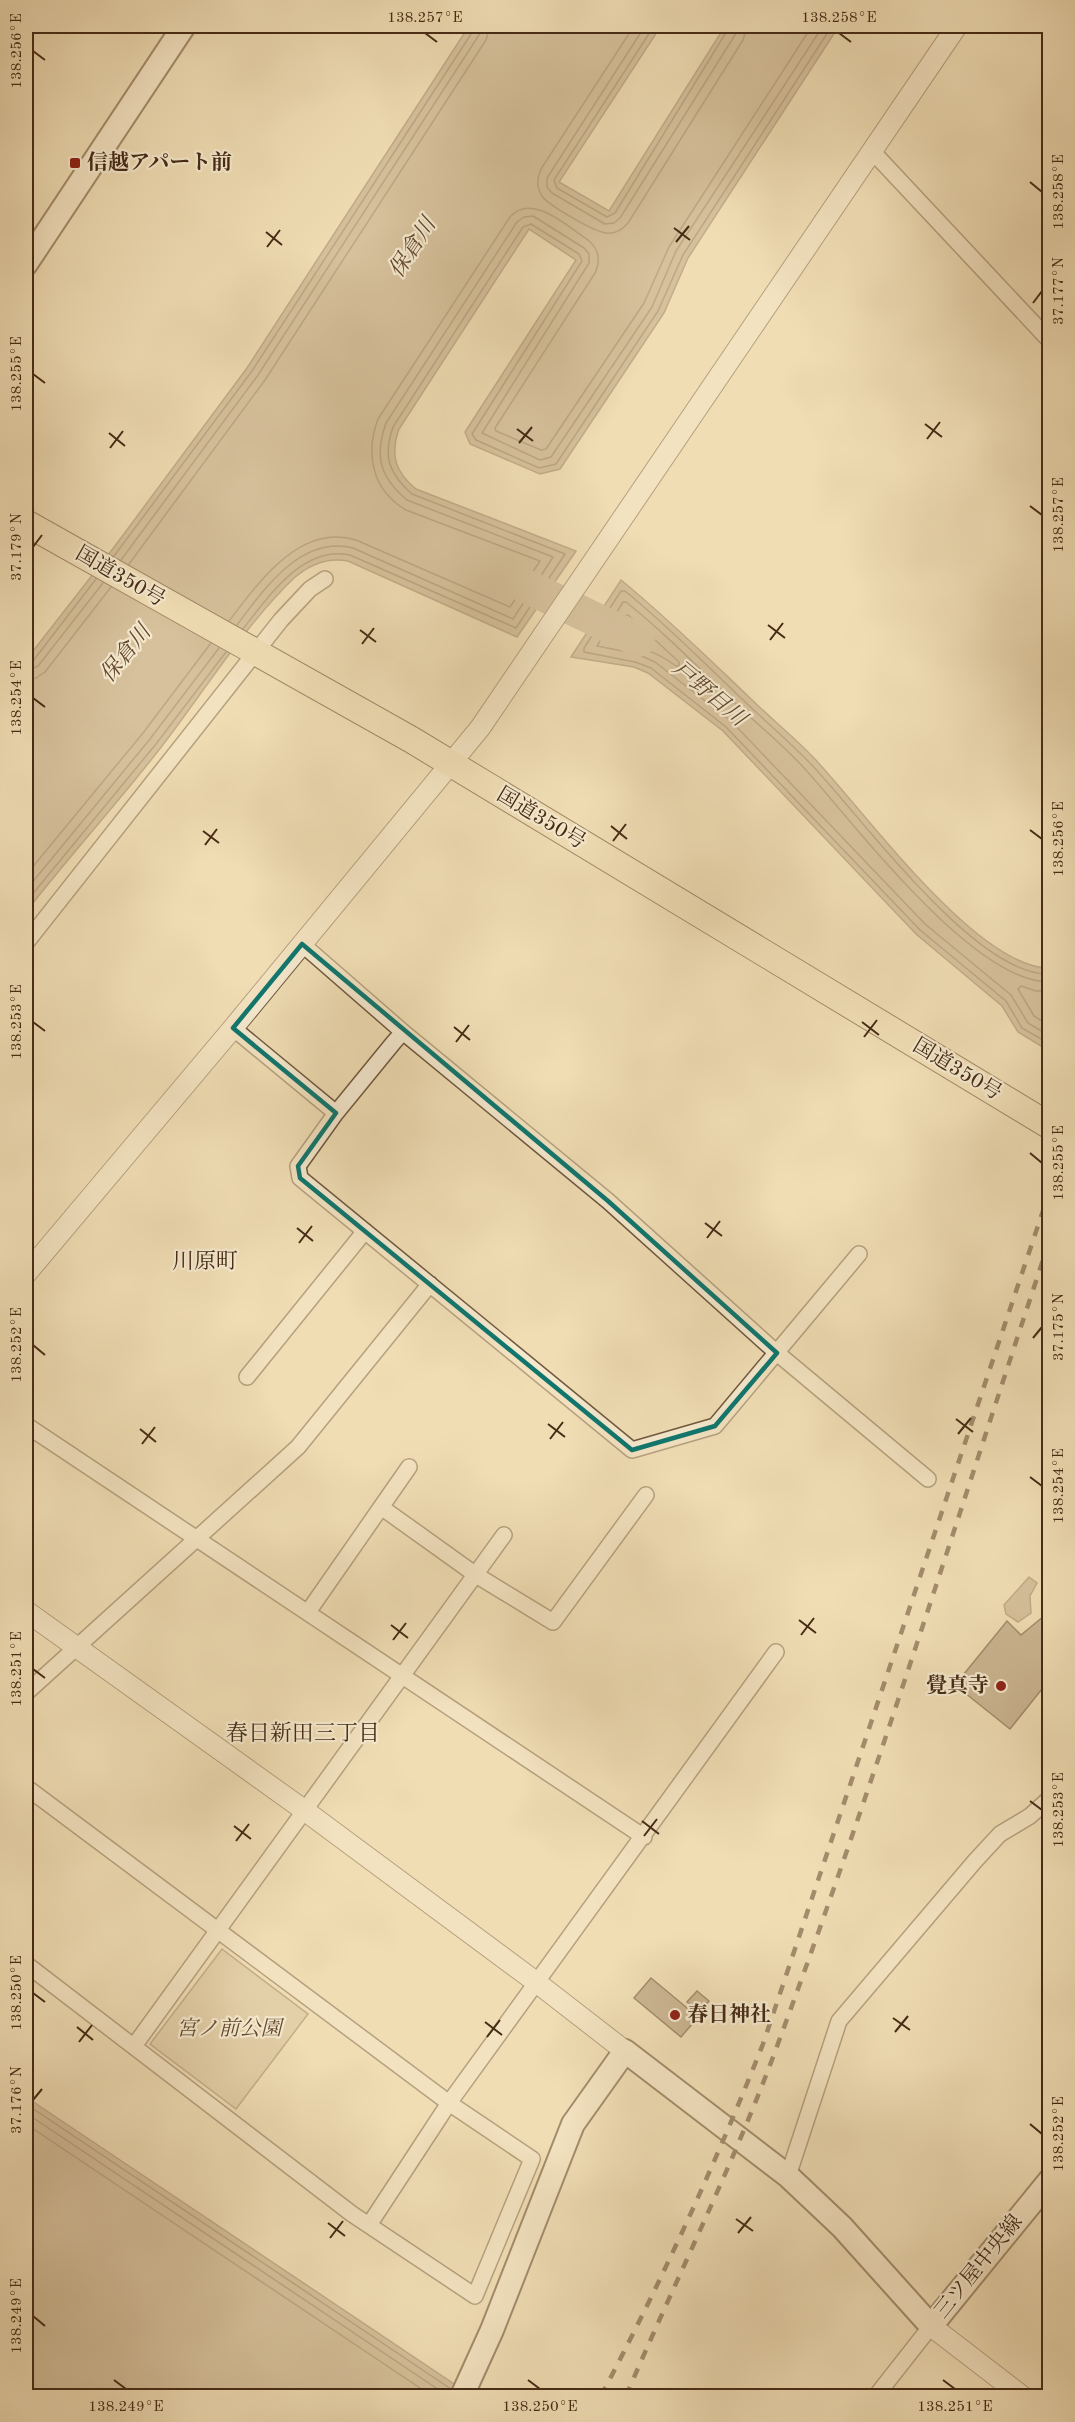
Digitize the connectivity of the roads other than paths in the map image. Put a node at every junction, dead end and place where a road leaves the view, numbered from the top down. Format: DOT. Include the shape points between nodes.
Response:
graph roads {
  1 [pos="184,26"];
  2 [pos="957,26"];
  3 [pos="872,151"];
  4 [pos="26,264"];
  5 [pos="1050,341"];
  6 [pos="26,523"];
  7 [pos="325,579"];
  8 [pos="250,651"];
  9 [pos="451,764"];
  10 [pos="26,943"];
  11 [pos="302,944"];
  12 [pos="233,1028"];
  13 [pos="403,1032"];
  14 [pos="336,1113"];
  15 [pos="1050,1126"];
  16 [pos="365,1231"];
  17 [pos="859,1254"];
  18 [pos="26,1274"];
  19 [pos="430,1284"];
  20 [pos="777,1353"];
  21 [pos="248,1377"];
  22 [pos="26,1425"];
  23 [pos="409,1467"];
  24 [pos="928,1479"];
  25 [pos="646,1495"];
  26 [pos="381,1507"];
  27 [pos="504,1535"];
  28 [pos="199,1538"];
  29 [pos="476,1575"];
  30 [pos="26,1611"];
  31 [pos="308,1612"];
  32 [pos="78,1646"];
  33 [pos="776,1652"];
  34 [pos="402,1675"];
  35 [pos="26,1693"];
  36 [pos="26,1787"];
  37 [pos="1050,1798"];
  38 [pos="304,1810"];
  39 [pos="644,1837"];
  40 [pos="219,1931"];
  41 [pos="26,1965"];
  42 [pos="536,1982"];
  43 [pos="134,2046"];
  44 [pos="625,2051"];
  45 [pos="448,2103"];
  46 [pos="788,2176"];
  47 [pos="1050,2180"];
  48 [pos="369,2225"];
  49 [pos="931,2326"];
  50 [pos="462,2397"];
  51 [pos="876,2397"];
  52 [pos="1022,2397"];
  1 -- 4 [label="main road"];
  2 -- 3 [label="street"];
  3 -- 5 [label="street"];
  3 -- 9 [label="street" via="480,728"];
  6 -- 8 [label="highway, 国道350号"];
  7 -- 8 [label="street" via="310,589"];
  8 -- 9 [label="highway, 国道350号"];
  8 -- 10 [label="street"];
  9 -- 11 [label="street"];
  9 -- 15 [label="highway, 国道350号"];
  11 -- 12 [label="street"];
  11 -- 13 [label="street"];
  12 -- 14 [label="street"];
  12 -- 18 [label="street"];
  13 -- 14 [label="street"];
  13 -- 20 [label="street" via="608,1201"];
  14 -- 16 [label="street" via="298,1166 300,1178"];
  16 -- 19 [label="street"];
  16 -- 21 [label="street"];
  17 -- 20 [label="street"];
  19 -- 20 [label="street" via="632,1450 716,1426"];
  19 -- 28 [label="street" via="298,1447"];
  20 -- 24 [label="street"];
  22 -- 28 [label="street"];
  23 -- 26 [label="street"];
  25 -- 29 [label="street" via="553,1622"];
  26 -- 29 [label="street"];
  26 -- 31 [label="street"];
  27 -- 29 [label="street"];
  28 -- 31 [label="street"];
  28 -- 32 [label="street"];
  29 -- 34 [label="street"];
  30 -- 32 [label="street"];
  31 -- 34 [label="street"];
  32 -- 35 [label="street"];
  32 -- 38 [label="street"];
  33 -- 39 [label="street"];
  34 -- 38 [label="street"];
  34 -- 39 [label="street"];
  36 -- 40 [label="street"];
  37 -- 46 [label="street" via="1000,1834 981,1854 839,2021"];
  38 -- 40 [label="street"];
  38 -- 42 [label="street"];
  39 -- 42 [label="street"];
  40 -- 43 [label="street"];
  40 -- 45 [label="street"];
  41 -- 43 [label="street"];
  42 -- 44 [label="street"];
  42 -- 45 [label="street"];
  43 -- 48 [label="street"];
  44 -- 46 [label="main road"];
  44 -- 50 [label="main road" via="573,2124"];
  45 -- 48 [label="street"];
  45 -- 48 [label="street" via="531,2159 475,2296"];
  46 -- 49 [label="main road" via="842,2227"];
  47 -- 49 [label="main road, 三ツ屋中央線"];
  49 -- 51 [label="street"];
  49 -- 52 [label="street"];
}
